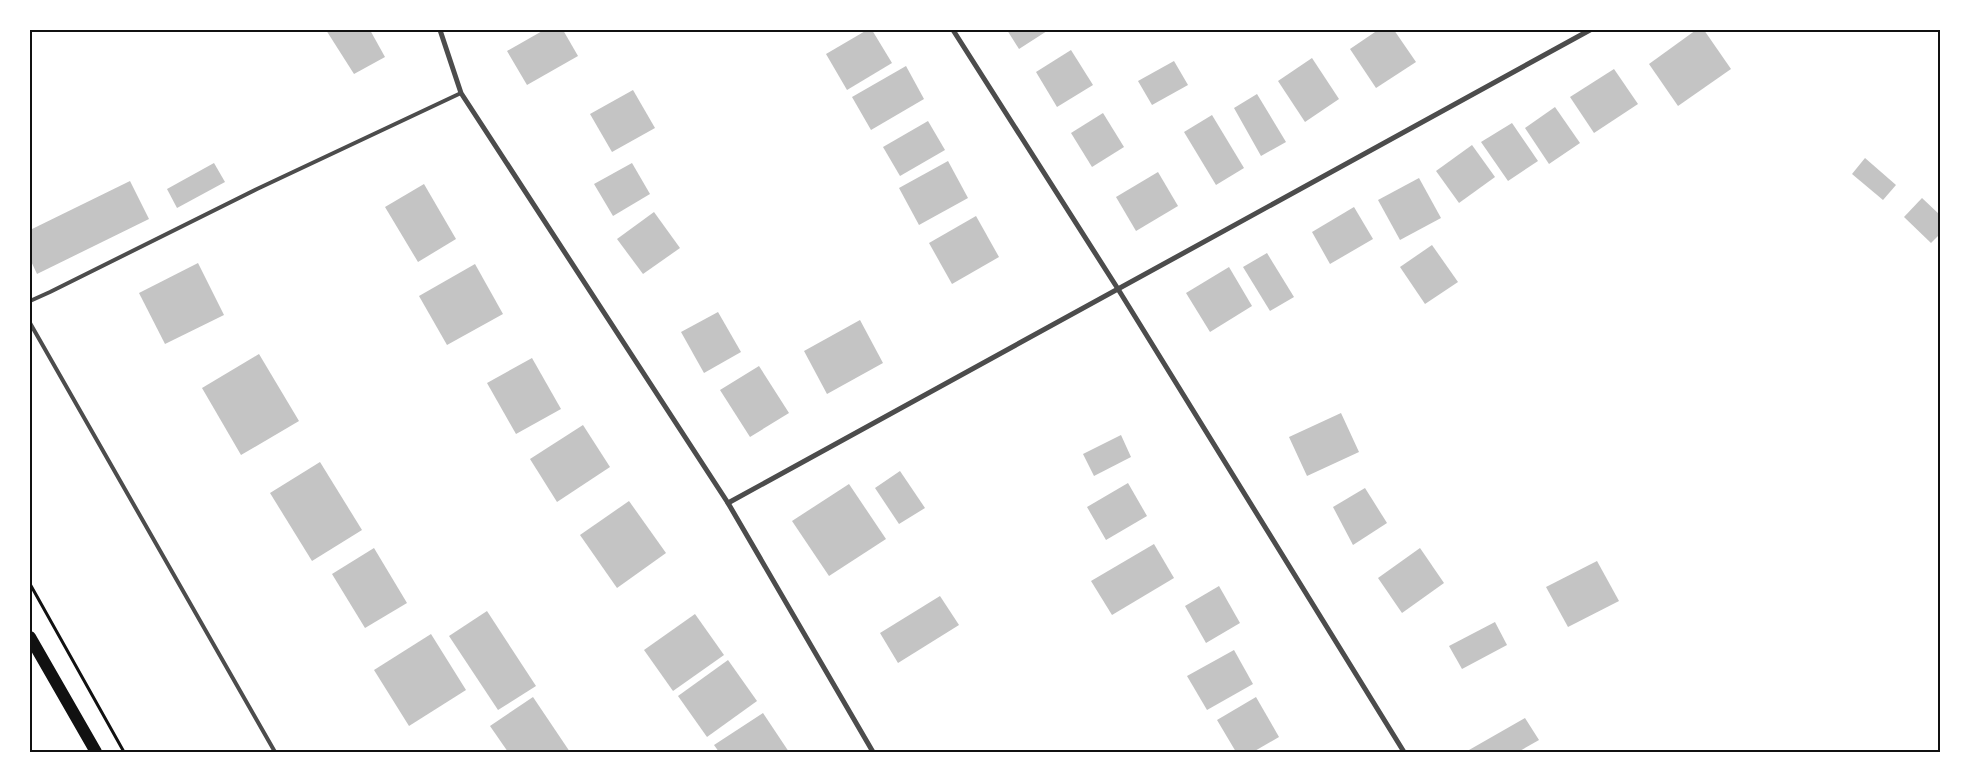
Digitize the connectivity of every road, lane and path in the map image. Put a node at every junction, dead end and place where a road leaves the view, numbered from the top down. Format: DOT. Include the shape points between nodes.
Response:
graph roads {
  1 [pos="440,30"];
  2 [pos="952,30"];
  3 [pos="1590,30"];
  4 [pos="461,93"];
  5 [pos="1118,290"];
  6 [pos="30,301"];
  7 [pos="30,323"];
  8 [pos="728,503"];
  9 [pos="30,584"];
  10 [pos="30,638"];
  11 [pos="96,752"];
  12 [pos="124,752"];
  13 [pos="275,752"];
  14 [pos="872,752"];
  15 [pos="1404,752"];
  1 -- 4 [label="street"];
  2 -- 5 [label="street"];
  3 -- 5 [label="street"];
  4 -- 6 [label="lane"];
  4 -- 8 [label="street"];
  5 -- 8 [label="street"];
  5 -- 15 [label="street"];
  7 -- 13 [label="lane"];
  8 -- 14 [label="street"];
  9 -- 12 [label="path"];
  10 -- 11 [label="main road"];
}
